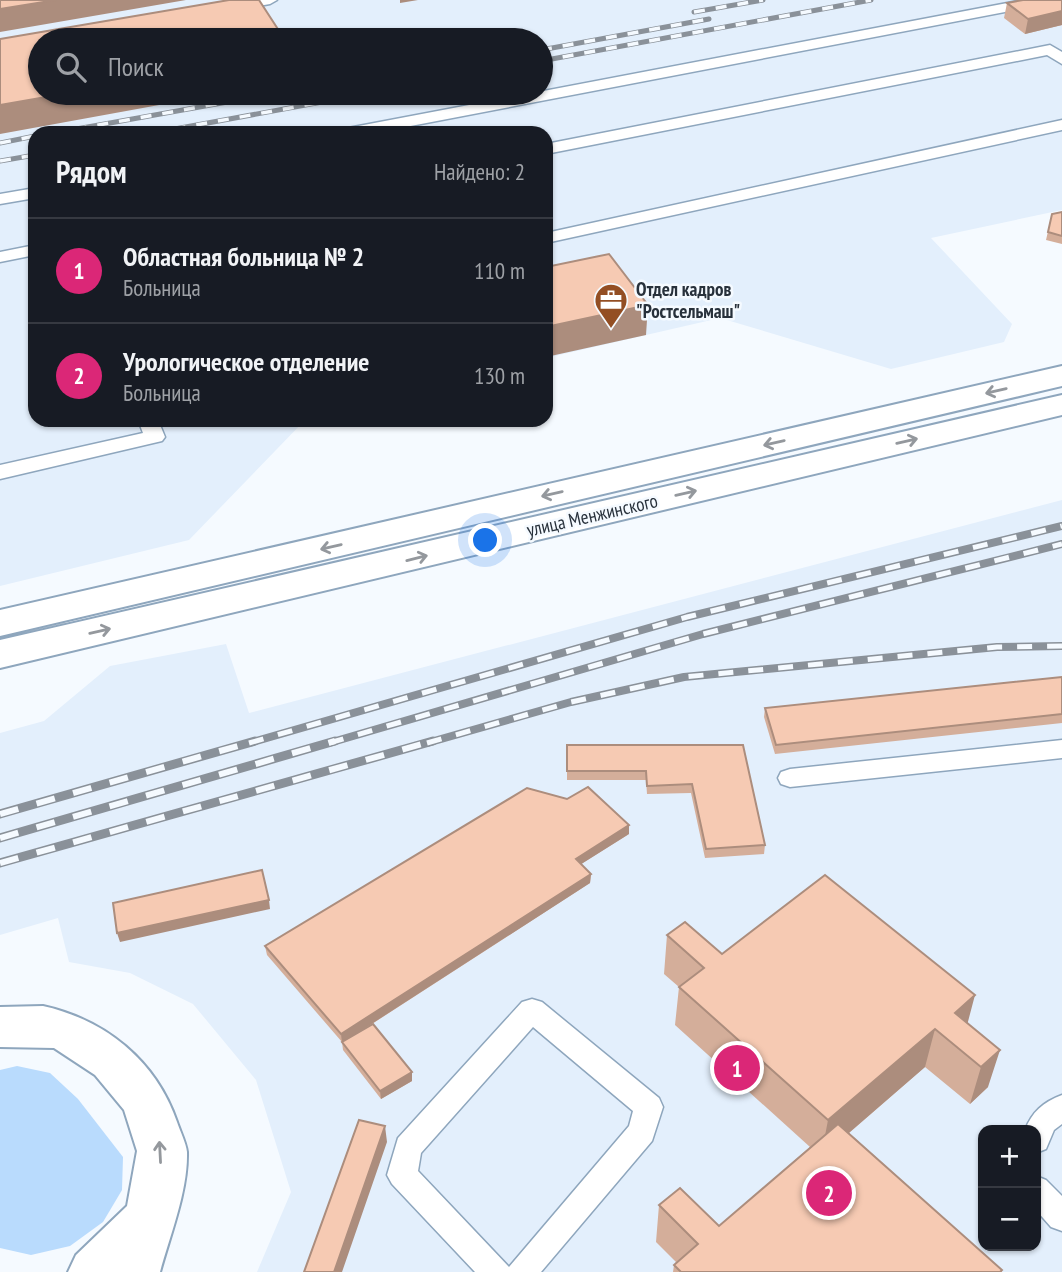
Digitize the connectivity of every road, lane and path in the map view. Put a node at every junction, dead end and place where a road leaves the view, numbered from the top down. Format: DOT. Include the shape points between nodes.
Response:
graph roads {
  1 [pos="270,0"];
  2 [pos="1046,0"];
  3 [pos="216,9"];
  4 [pos="1062,59"];
  5 [pos="553,94"];
  6 [pos="495,105"];
  7 [pos="1062,125"];
  8 [pos="385,126"];
  9 [pos="553,148"];
  10 [pos="28,194"];
  11 [pos="0,199"];
  12 [pos="553,236"];
  13 [pos="28,251"];
  14 [pos="0,257"];
  15 [pos="1062,376"];
  16 [pos="1062,405"];
  17 [pos="151,427"];
  18 [pos="0,472"];
  19 [pos="0,623"];
  20 [pos="11,653"];
  21 [pos="1062,749"];
  22 [pos="790,778"];
  23 [pos="0,1027"];
  24 [pos="1062,1108"];
  25 [pos="1041,1127"];
  26 [pos="1041,1194"];
  27 [pos="1062,1217"];
  28 [pos="146,1219"];
  29 [pos="94,1272"];
  30 [pos="134,1272"];
  31 [pos="496,1272"];
  32 [pos="522,1272"];
  1 -- 3 [label="lane"];
  2 -- 5 [label="lane"];
  4 -- 9 [label="lane" via="1050,50"];
  6 -- 8 [label="lane"];
  7 -- 12 [label="lane"];
  10 -- 11 [label="lane"];
  13 -- 14 [label="lane"];
  15 -- 19 [label="main road, улица Менжинского, one-way"];
  20 -- 16 [label="main road, улица Менжинского, one-way"];
  17 -- 18 [label="lane" via="155,438"];
  21 -- 22 [label="lane"];
  28 -- 23 [label="main road, one-way" via="162,1151 145,1100 129,1078 88,1043 66,1031 43,1026"];
  24 -- 25 [label="lane"];
  26 -- 27 [label="lane"];
  28 -- 29 [label="main road"];
  28 -- 30 [label="main road"];
  31 -- 32 [label="lane" via="402,1175 408,1147 532,1010 649,1107 642,1132"];
}
